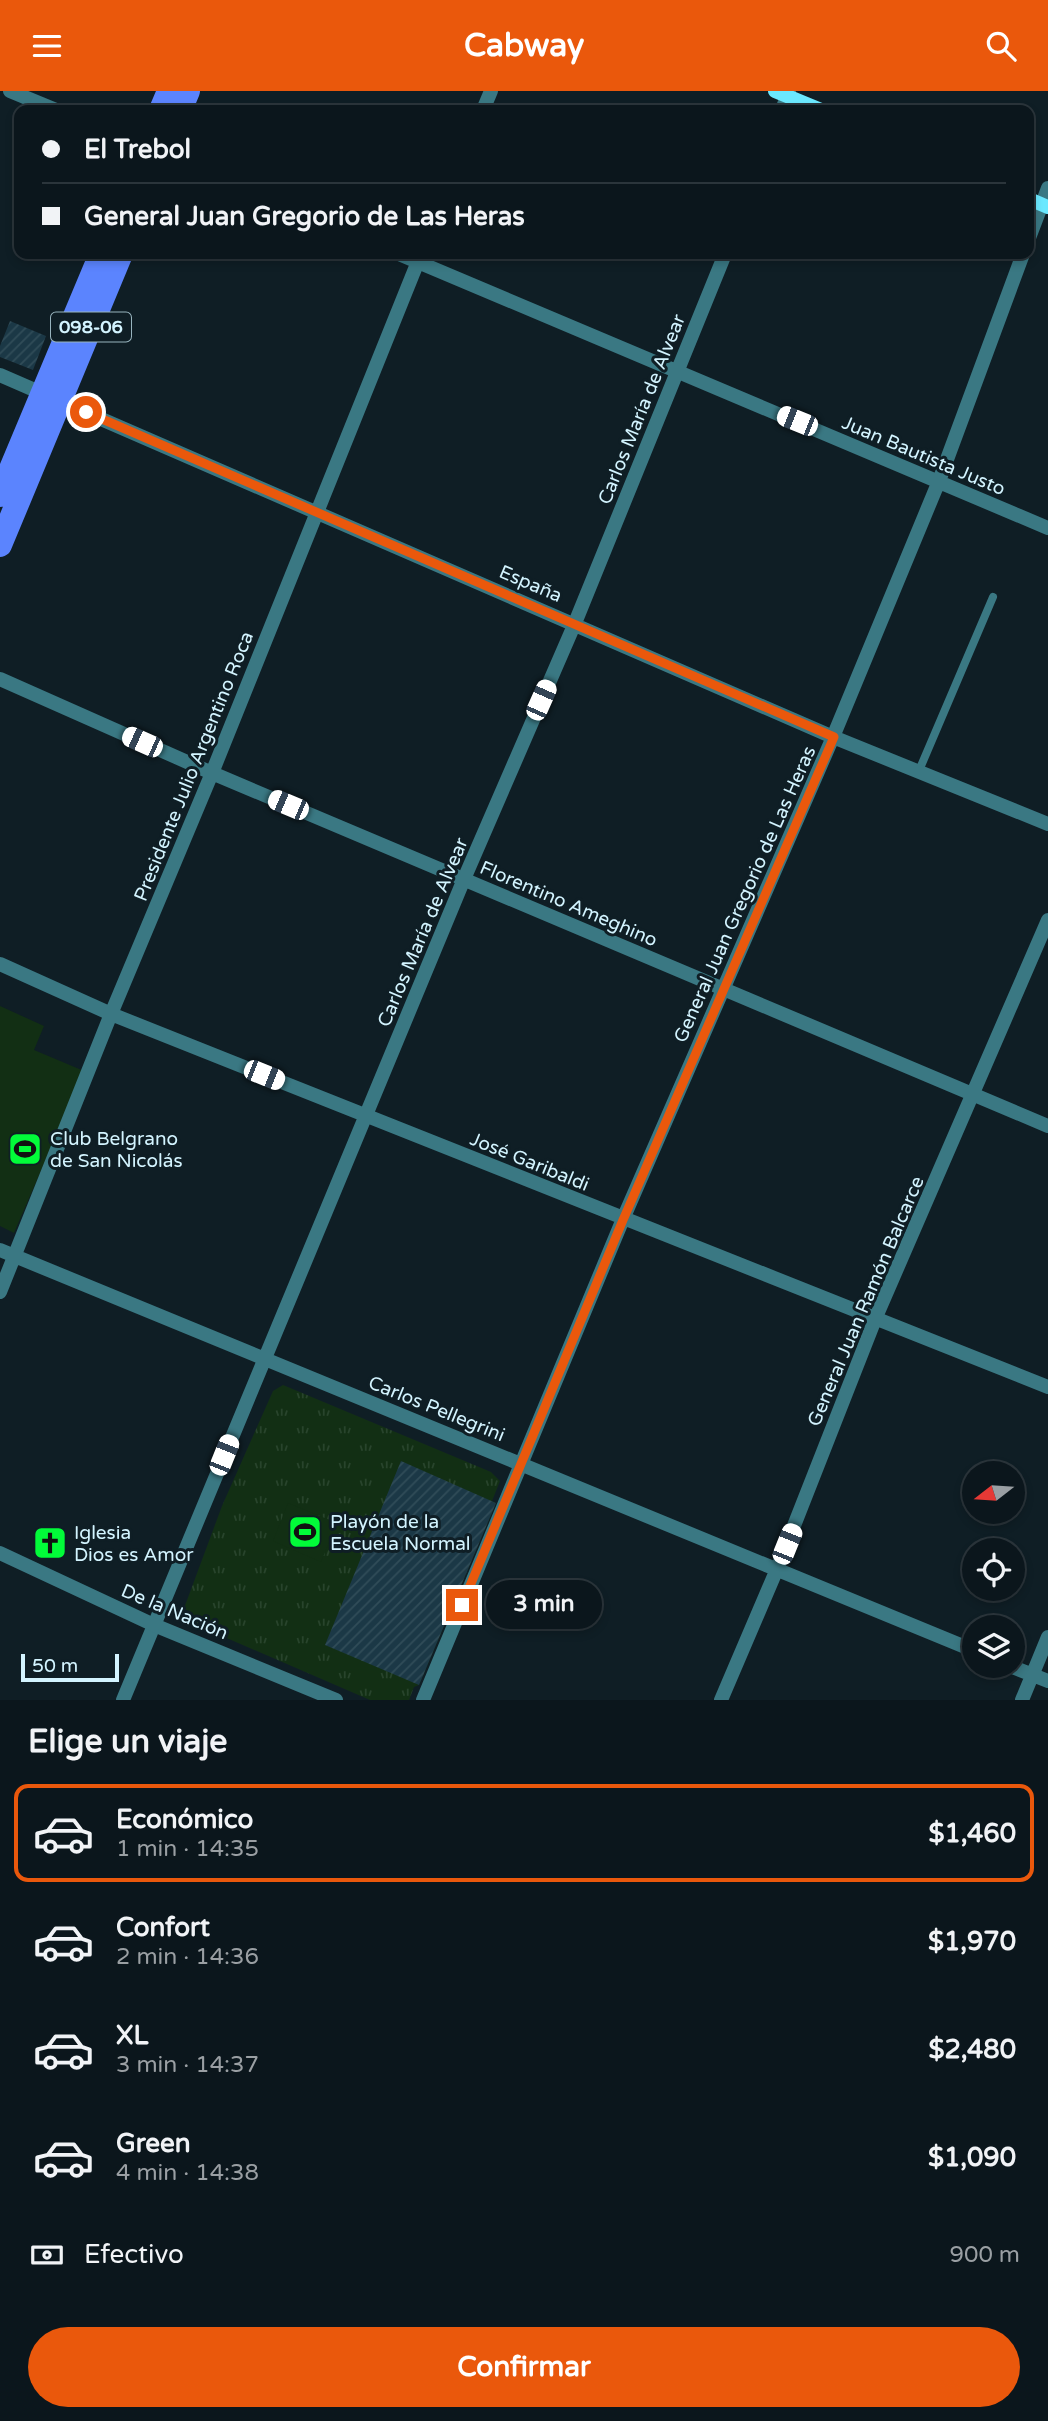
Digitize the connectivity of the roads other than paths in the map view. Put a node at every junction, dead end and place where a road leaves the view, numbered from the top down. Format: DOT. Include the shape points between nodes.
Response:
graph roads {
  1 [pos="10,91"];
  2 [pos="784,93"];
  3 [pos="44,105"];
  4 [pos="810,105"];
  5 [pos="1048,188"];
  6 [pos="1040,203"];
  7 [pos="1034,222"];
  8 [pos="99,259"];
  9 [pos="119,259"];
  10 [pos="419,259"];
  11 [pos="421,259"];
  12 [pos="723,259"];
  13 [pos="1021,259"];
  14 [pos="678,372"];
  15 [pos="0,375"];
  16 [pos="51,397"];
  17 [pos="939,481"];
  18 [pos="0,495"];
  19 [pos="317,512"];
  20 [pos="1048,528"];
  21 [pos="0,545"];
  22 [pos="993,597"];
  23 [pos="575,623"];
  24 [pos="0,679"];
  25 [pos="834,737"];
  26 [pos="212,773"];
  27 [pos="918,773"];
  28 [pos="1048,824"];
  29 [pos="464,879"];
  30 [pos="1048,919"];
  31 [pos="0,964"];
  32 [pos="722,989"];
  33 [pos="111,1014"];
  34 [pos="973,1095"];
  35 [pos="366,1116"];
  36 [pos="1048,1126"];
  37 [pos="623,1220"];
  38 [pos="0,1250"];
  39 [pos="15,1257"];
  40 [pos="0,1292"];
  41 [pos="876,1317"];
  42 [pos="264,1357"];
  43 [pos="1048,1387"];
  44 [pos="521,1463"];
  45 [pos="0,1553"];
  46 [pos="777,1569"];
  47 [pos="154,1625"];
  48 [pos="1048,1637"];
  49 [pos="962,1646"];
  50 [pos="1025,1672"];
  51 [pos="1033,1675"];
  52 [pos="1048,1681"];
  53 [pos="123,1700"];
  54 [pos="336,1700"];
  55 [pos="423,1700"];
  56 [pos="721,1700"];
  57 [pos="1023,1700"];
  1 -- 3 [label="street"];
  2 -- 4 [label="main road"];
  5 -- 6 [label="street"];
  6 -- 7 [label="street"];
  8 -- 16 [label="main road, 098-06"];
  9 -- 16 [label="main road, 098-06"];
  10 -- 19 [label="street, Presidente Julio Argentino Roca"];
  11 -- 14 [label="street, Juan Bautista Justo"];
  12 -- 14 [label="street, Carlos María de Alvear"];
  13 -- 17 [label="street, General Juan Gregorio de Las Heras"];
  14 -- 17 [label="street, Juan Bautista Justo"];
  14 -- 23 [label="street, Carlos María de Alvear"];
  15 -- 16 [label="street, España"];
  16 -- 18 [label="main road, 098-06"];
  16 -- 19 [label="street, España"];
  16 -- 21 [label="main road, 098-06"];
  17 -- 20 [label="street, Juan Bautista Justo"];
  17 -- 25 [label="street, General Juan Gregorio de Las Heras"];
  19 -- 23 [label="street, España"];
  19 -- 26 [label="street, Presidente Julio Argentino Roca"];
  22 -- 27 [label="lane"];
  23 -- 25 [label="street, España"];
  23 -- 29 [label="street, Carlos María de Alvear"];
  24 -- 26 [label="street, Florentino Ameghino"];
  25 -- 27 [label="street, España"];
  25 -- 32 [label="street, General Juan Gregorio de Las Heras"];
  26 -- 29 [label="street, Florentino Ameghino"];
  26 -- 33 [label="street, Presidente Julio Argentino Roca"];
  27 -- 28 [label="street, España"];
  29 -- 32 [label="street, Florentino Ameghino"];
  29 -- 35 [label="street, Carlos María de Alvear"];
  30 -- 34 [label="street, General Juan Ramón Balcarce"];
  31 -- 33 [label="street, José Garibaldi"];
  32 -- 34 [label="street, Florentino Ameghino"];
  32 -- 37 [label="street, General Juan Gregorio de Las Heras"];
  33 -- 35 [label="street, José Garibaldi"];
  33 -- 39 [label="street, Presidente Julio Argentino Roca"];
  34 -- 36 [label="street, Florentino Ameghino"];
  34 -- 41 [label="street, General Juan Ramón Balcarce"];
  35 -- 37 [label="street, José Garibaldi"];
  35 -- 42 [label="street, Carlos María de Alvear"];
  37 -- 41 [label="street, José Garibaldi"];
  37 -- 44 [label="street, General Juan Gregorio de Las Heras"];
  38 -- 39 [label="street, Carlos Pellegrini"];
  39 -- 40 [label="street, Presidente Julio Argentino Roca"];
  39 -- 42 [label="street, Carlos Pellegrini"];
  41 -- 43 [label="street, José Garibaldi"];
  41 -- 46 [label="street, General Juan Ramón Balcarce"];
  42 -- 44 [label="street, Carlos Pellegrini"];
  42 -- 47 [label="street, Carlos María de Alvear"];
  44 -- 46 [label="street, Carlos Pellegrini"];
  44 -- 55 [label="street, General Juan Gregorio de Las Heras"];
  45 -- 47 [label="street, De la Nación"];
  46 -- 49 [label="street, Carlos Pellegrini"];
  46 -- 56 [label="street, General Juan Ramón Balcarce"];
  47 -- 53 [label="street, Carlos María de Alvear"];
  47 -- 54 [label="street, De la Nación"];
  48 -- 51 [label="street"];
  50 -- 51 [label="street"];
  51 -- 52 [label="street"];
  51 -- 57 [label="street"];
}
